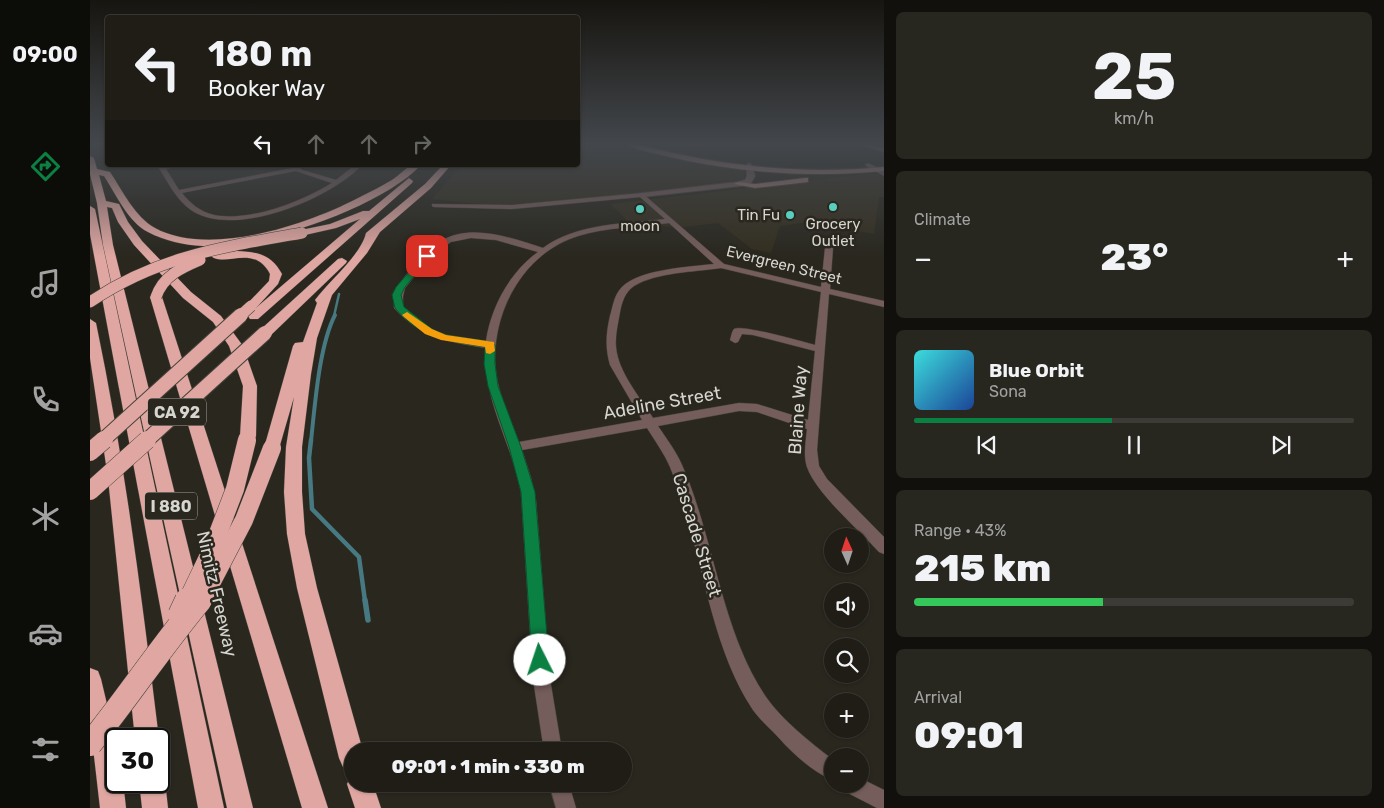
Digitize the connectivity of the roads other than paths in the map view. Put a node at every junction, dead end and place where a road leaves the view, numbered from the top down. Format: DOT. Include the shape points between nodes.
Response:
graph roads {
  1 [pos="95,182"];
  2 [pos="113,182"];
  3 [pos="172,182"];
  4 [pos="227,182"];
  5 [pos="337,182"];
  6 [pos="393,182"];
  7 [pos="408,182"];
  8 [pos="419,182"];
  9 [pos="432,182"];
  10 [pos="746,182"];
  11 [pos="797,182"];
  12 [pos="738,184"];
  13 [pos="179,192"];
  14 [pos="642,195"];
  15 [pos="434,205"];
  16 [pos="96,206"];
  17 [pos="381,206"];
  18 [pos="671,221"];
  19 [pos="377,228"];
  20 [pos="829,248"];
  21 [pos="544,251"];
  22 [pos="721,266"];
  23 [pos="824,290"];
  24 [pos="327,292"];
  25 [pos="301,299"];
  26 [pos="90,302"];
  27 [pos="884,304"];
  28 [pos="253,311"];
  29 [pos="90,323"];
  30 [pos="735,340"];
  31 [pos="490,345"];
  32 [pos="820,349"];
  33 [pos="650,423"];
  34 [pos="813,426"];
  35 [pos="515,447"];
  36 [pos="90,452"];
  37 [pos="90,491"];
  38 [pos="884,547"];
  39 [pos="168,639"];
  40 [pos="90,680"];
  41 [pos="146,728"];
  42 [pos="348,742"];
  43 [pos="551,742"];
  44 [pos="90,744"];
  45 [pos="824,764"];
  46 [pos="363,792"];
  47 [pos="561,792"];
  48 [pos="153,793"];
  49 [pos="868,793"];
  50 [pos="884,801"];
  51 [pos="112,808"];
  52 [pos="155,808"];
  53 [pos="211,808"];
  54 [pos="240,808"];
  55 [pos="315,808"];
  56 [pos="368,808"];
  57 [pos="566,808"];
  1 -- 16 [label="highway, Nimitz Freeway / I 880"];
  2 -- 6 [label="highway" via="150,230 193,242 218,242 267,234 322,218"];
  3 -- 13 [label="street"];
  4 -- 13 [label="street"];
  5 -- 13 [label="street" via="296,203 251,217 208,216 196,211"];
  7 -- 17 [label="highway, CA 92"];
  8 -- 25 [label="highway" via="360,234"];
  9 -- 19 [label="highway, CA 92"];
  10 -- 12 [label="street"];
  11 -- 12 [label="main road" via="755,186"];
  12 -- 14 [label="street"];
  14 -- 15 [label="street" via="512,207"];
  14 -- 18 [label="street, Evergreen Street"];
  16 -- 39 [label="highway, bridge" via="116,206 138,244 187,295 217,319 236,346 250,386 248,436 236,489 212,549"];
  16 -- 53 [label="highway, I 880"];
  16 -- 54 [label="highway, Nimitz Freeway / I 880" via="108,245"];
  17 -- 26 [label="highway, bridge" via="333,226 163,263 130,276"];
  17 -- 28 [label="highway, CA 92"];
  18 -- 21 [label="street" via="590,231 572,236"];
  18 -- 22 [label="street, Evergreen Street"];
  19 -- 24 [label="highway" via="363,251"];
  19 -- 25 [label="highway, CA 92"];
  20 -- 23 [label="street, Blaine Way"];
  21 -- 31 [label="street" via="526,264 511,284 497,314"];
  21 -- 31 [label="street" via="505,238 466,236 449,240 427,256 400,287 397,295 399,308 429,332 445,338"];
  22 -- 23 [label="street, Evergreen Street"];
  22 -- 33 [label="street, Cascade Street" via="656,276 634,283 619,299 610,349 615,365"];
  23 -- 27 [label="street, Evergreen Street"];
  23 -- 32 [label="street, Blaine Way"];
  24 -- 39 [label="highway, bridge" via="314,309 303,333 272,448 244,520 207,591"];
  24 -- 42 [label="highway" via="310,338 294,447 293,492 296,534 306,588"];
  25 -- 37 [label="highway, CA 92, bridge"];
  28 -- 36 [label="highway, CA 92, bridge"];
  28 -- 55 [label="highway, bridge" via="274,282 276,274 270,263 239,254 216,256 190,264 164,280 156,298"];
  29 -- 41 [label="highway, I 880" via="120,501"];
  30 -- 32 [label="street" via="738,331 753,332"];
  31 -- 35 [label="street" via="493,386"];
  32 -- 34 [label="street, Blaine Way"];
  33 -- 34 [label="street, Adeline Street" via="739,407 757,408"];
  33 -- 35 [label="street, Adeline Street"];
  33 -- 45 [label="street, Cascade Street" via="675,464 684,487 739,665 760,704 796,744"];
  34 -- 38 [label="street, Blaine Way" via="813,466 822,483"];
  35 -- 43 [label="street" via="528,492 543,696"];
  39 -- 44 [label="highway, bridge"];
  40 -- 51 [label="highway" via="107,756"];
  46 -- 56 [label="highway"];
  47 -- 57 [label="street"];
  48 -- 52 [label="highway"];
  49 -- 50 [label="street"];
}
